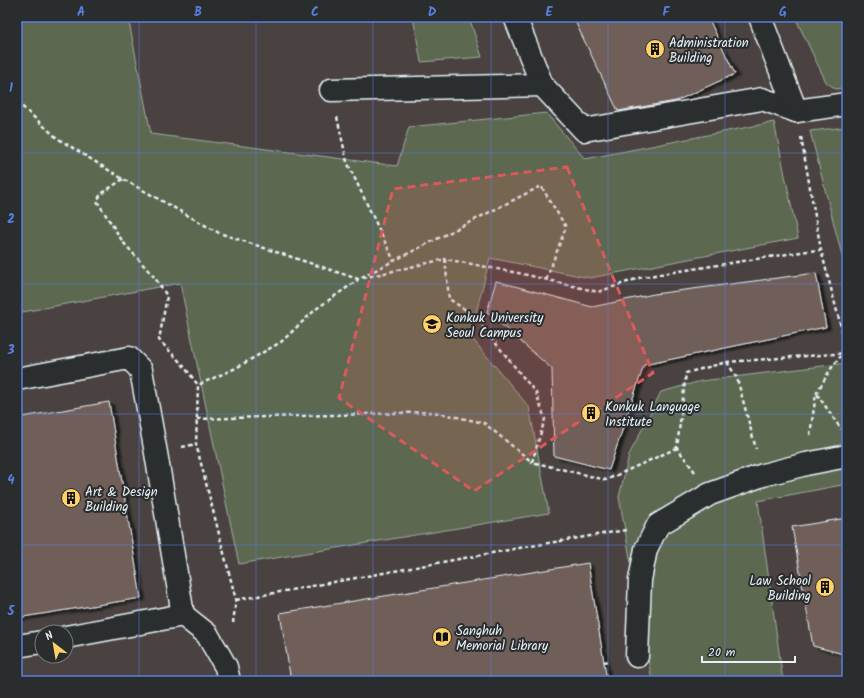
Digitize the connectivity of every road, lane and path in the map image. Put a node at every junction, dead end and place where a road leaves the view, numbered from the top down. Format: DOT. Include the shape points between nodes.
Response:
graph roads {
  1 [pos="515,17"];
  2 [pos="760,17"];
  3 [pos="777,62"];
  4 [pos="542,85"];
  5 [pos="331,90"];
  6 [pos="762,99"];
  7 [pos="17,102"];
  8 [pos="847,104"];
  9 [pos="796,111"];
  10 [pos="123,179"];
  11 [pos="821,250"];
  12 [pos="445,259"];
  13 [pos="394,261"];
  14 [pos="358,279"];
  15 [pos="546,280"];
  16 [pos="847,352"];
  17 [pos="727,362"];
  18 [pos="17,379"];
  19 [pos="198,384"];
  20 [pos="816,394"];
  21 [pos="196,419"];
  22 [pos="843,432"];
  23 [pos="677,448"];
  24 [pos="847,456"];
  25 [pos="532,462"];
  26 [pos="806,464"];
  27 [pos="763,475"];
  28 [pos="710,494"];
  29 [pos="608,533"];
  30 [pos="236,600"];
  31 [pos="183,615"];
  32 [pos="74,635"];
  33 [pos="34,643"];
  34 [pos="17,646"];
  35 [pos="637,656"];
  36 [pos="227,674"];
  1 -- 4 [label="street"];
  2 -- 3 [label="street"];
  3 -- 6 [label="street"];
  3 -- 9 [label="street"];
  4 -- 5 [label="street"];
  4 -- 6 [label="street" via="584,130"];
  5 -- 13 [label="path" via="347,162"];
  6 -- 9 [label="street"];
  7 -- 10 [label="path" via="57,138"];
  8 -- 9 [label="street"];
  9 -- 11 [label="path"];
  10 -- 14 [label="path" via="220,234"];
  10 -- 19 [label="path" via="101,194 97,201 124,242 167,296 159,340"];
  11 -- 15 [label="path" via="642,277 598,292"];
  11 -- 16 [label="path"];
  12 -- 14 [label="path"];
  12 -- 15 [label="path"];
  12 -- 25 [label="path" via="449,299 472,314 536,393 545,419"];
  13 -- 14 [label="path"];
  13 -- 15 [label="path" via="541,186 566,227"];
  14 -- 19 [label="path" via="316,309 280,342 236,368"];
  16 -- 17 [label="path"];
  16 -- 20 [label="path" via="830,370"];
  17 -- 23 [label="path" via="686,373"];
  17 -- 27 [label="path" via="737,378"];
  18 -- 31 [label="street" via="128,358 141,370"];
  19 -- 21 [label="path"];
  20 -- 22 [label="path"];
  20 -- 26 [label="path"];
  21 -- 25 [label="path" via="434,412 484,423"];
  21 -- 30 [label="path" via="196,444"];
  23 -- 25 [label="path" via="606,480"];
  23 -- 28 [label="path"];
  24 -- 26 [label="street"];
  26 -- 27 [label="street"];
  27 -- 28 [label="street"];
  28 -- 35 [label="street" via="658,525 646,549 640,580"];
  29 -- 30 [label="path"];
  30 -- 36 [label="path"];
  31 -- 32 [label="street"];
  31 -- 36 [label="street" via="207,634"];
  33 -- 34 [label="street"];
}
